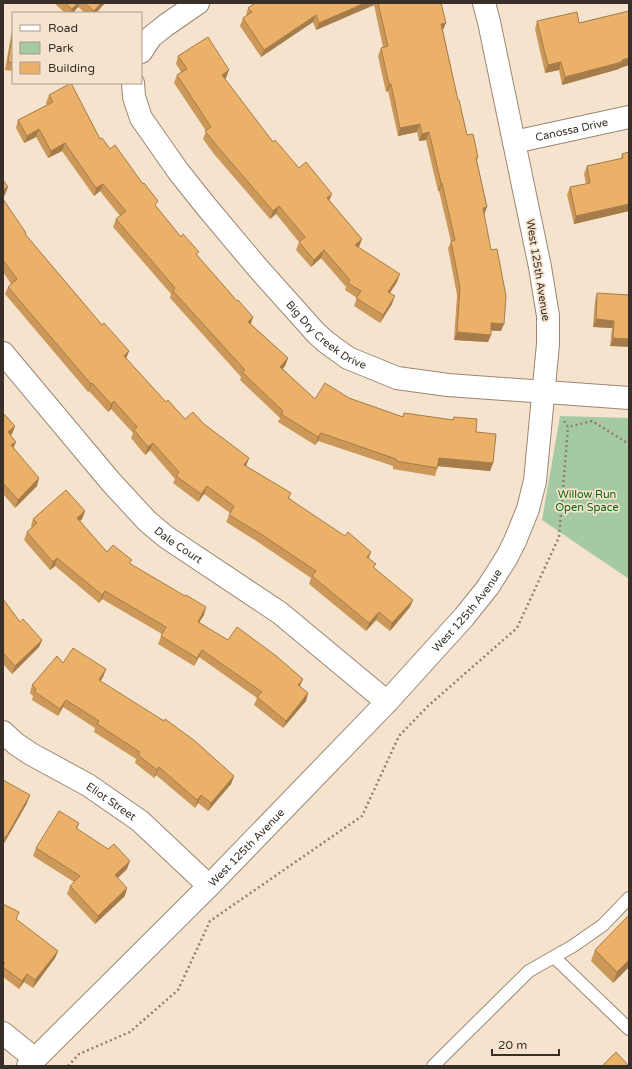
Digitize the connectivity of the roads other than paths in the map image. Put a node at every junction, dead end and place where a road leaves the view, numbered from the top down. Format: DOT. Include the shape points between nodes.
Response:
graph roads {
  1 [pos="198,3"];
  2 [pos="484,3"];
  3 [pos="142,50"];
  4 [pos="134,86"];
  5 [pos="629,116"];
  6 [pos="514,142"];
  7 [pos="3,353"];
  8 [pos="543,392"];
  9 [pos="629,398"];
  10 [pos="387,702"];
  11 [pos="3,732"];
  12 [pos="209,886"];
  13 [pos="629,898"];
  14 [pos="554,957"];
  15 [pos="629,1030"];
  16 [pos="3,1033"];
  17 [pos="31,1063"];
  18 [pos="438,1065"];
  1 -- 3 [label="street" via="166,24 151,37"];
  2 -- 6 [label="street, West 125th Avenue"];
  4 -- 8 [label="street, Big Dry Creek Drive" via="134,97 141,118 178,171 257,267 326,342 348,358 398,378 448,385"];
  5 -- 6 [label="street, Canossa Drive"];
  6 -- 8 [label="street, West 125th Avenue" via="548,316"];
  7 -- 10 [label="street, Dale Court" via="147,521 166,537 280,612"];
  8 -- 9 [label="street, Big Dry Creek Drive"];
  8 -- 10 [label="street, West 125th Avenue" via="535,481 528,508 507,557 488,587 464,617"];
  10 -- 12 [label="street, West 125th Avenue"];
  11 -- 12 [label="street, Eliot Street" via="16,744 88,785 140,821"];
  12 -- 17 [label="street, West 125th Avenue"];
  13 -- 14 [label="lane" via="603,925"];
  14 -- 15 [label="lane"];
  14 -- 18 [label="lane" via="529,971"];
  16 -- 17 [label="street"];
}
